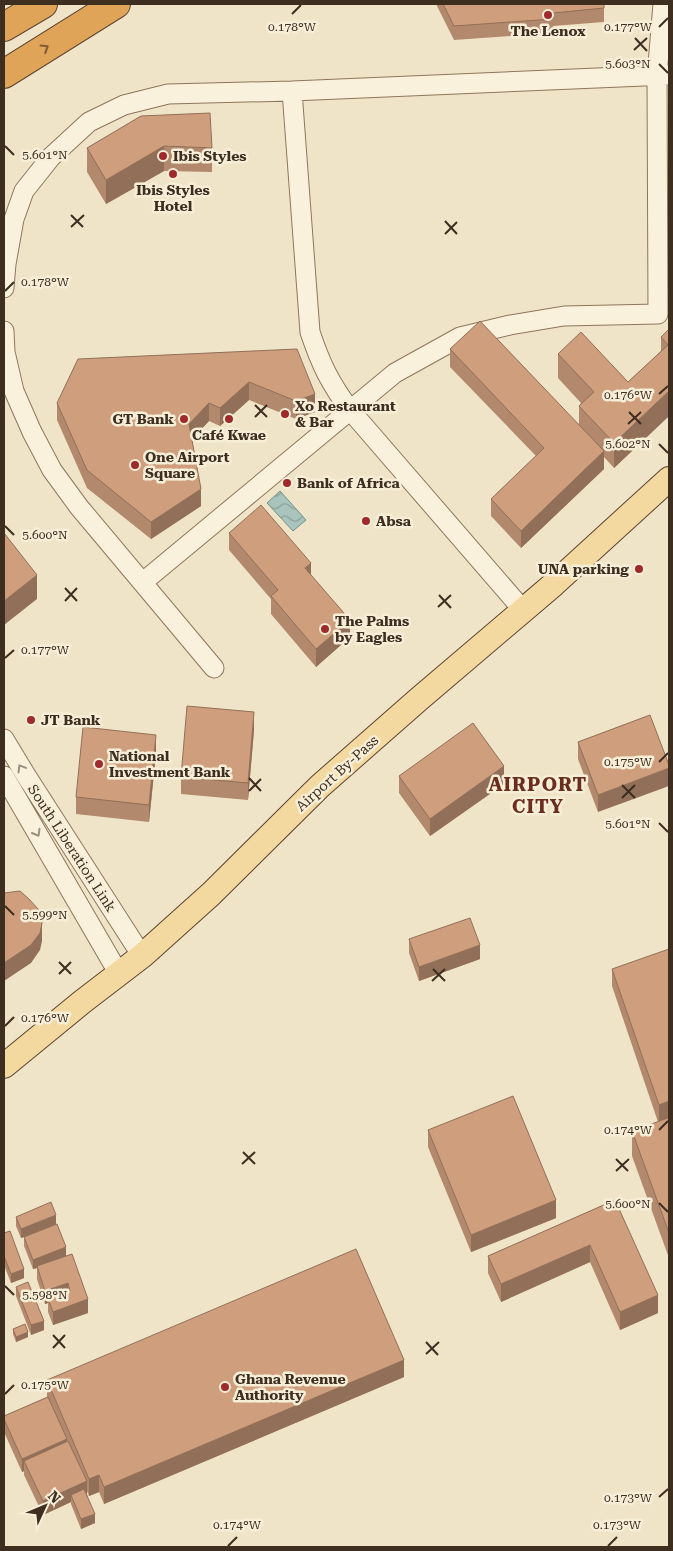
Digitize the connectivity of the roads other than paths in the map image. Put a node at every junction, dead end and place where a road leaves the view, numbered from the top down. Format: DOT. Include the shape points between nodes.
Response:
graph roads {
  1 [pos="43,4"];
  2 [pos="116,4"];
  3 [pos="663,4"];
  4 [pos="4,28"];
  5 [pos="4,74"];
  6 [pos="663,76"];
  7 [pos="292,91"];
  8 [pos="4,288"];
  9 [pos="4,332"];
  10 [pos="350,410"];
  11 [pos="669,479"];
  12 [pos="143,582"];
  13 [pos="523,610"];
  14 [pos="214,668"];
  15 [pos="4,738"];
  16 [pos="4,776"];
  17 [pos="142,956"];
  18 [pos="119,974"];
  19 [pos="4,1066"];
  1 -- 4 [label="highway"];
  5 -- 2 [label="highway, one-way"];
  3 -- 6 [label="street"];
  6 -- 7 [label="street"];
  6 -- 10 [label="street" via="658,314 564,316 460,337 396,373"];
  7 -- 8 [label="street" via="168,94 124,105 89,122 51,157 24,191 14,219"];
  7 -- 10 [label="street" via="310,332 333,388"];
  9 -- 12 [label="street" via="14,391 52,470"];
  10 -- 12 [label="street"];
  10 -- 13 [label="street"];
  11 -- 13 [label="main road, Airport By-Pass"];
  12 -- 14 [label="street"];
  13 -- 17 [label="main road, Airport By-Pass" via="320,786 211,894"];
  17 -- 15 [label="street, South Liberation Link, one-way"];
  16 -- 18 [label="street, South Liberation Link, one-way"];
  17 -- 18 [label="main road, Airport By-Pass"];
  18 -- 19 [label="main road, Airport By-Pass"];
}
